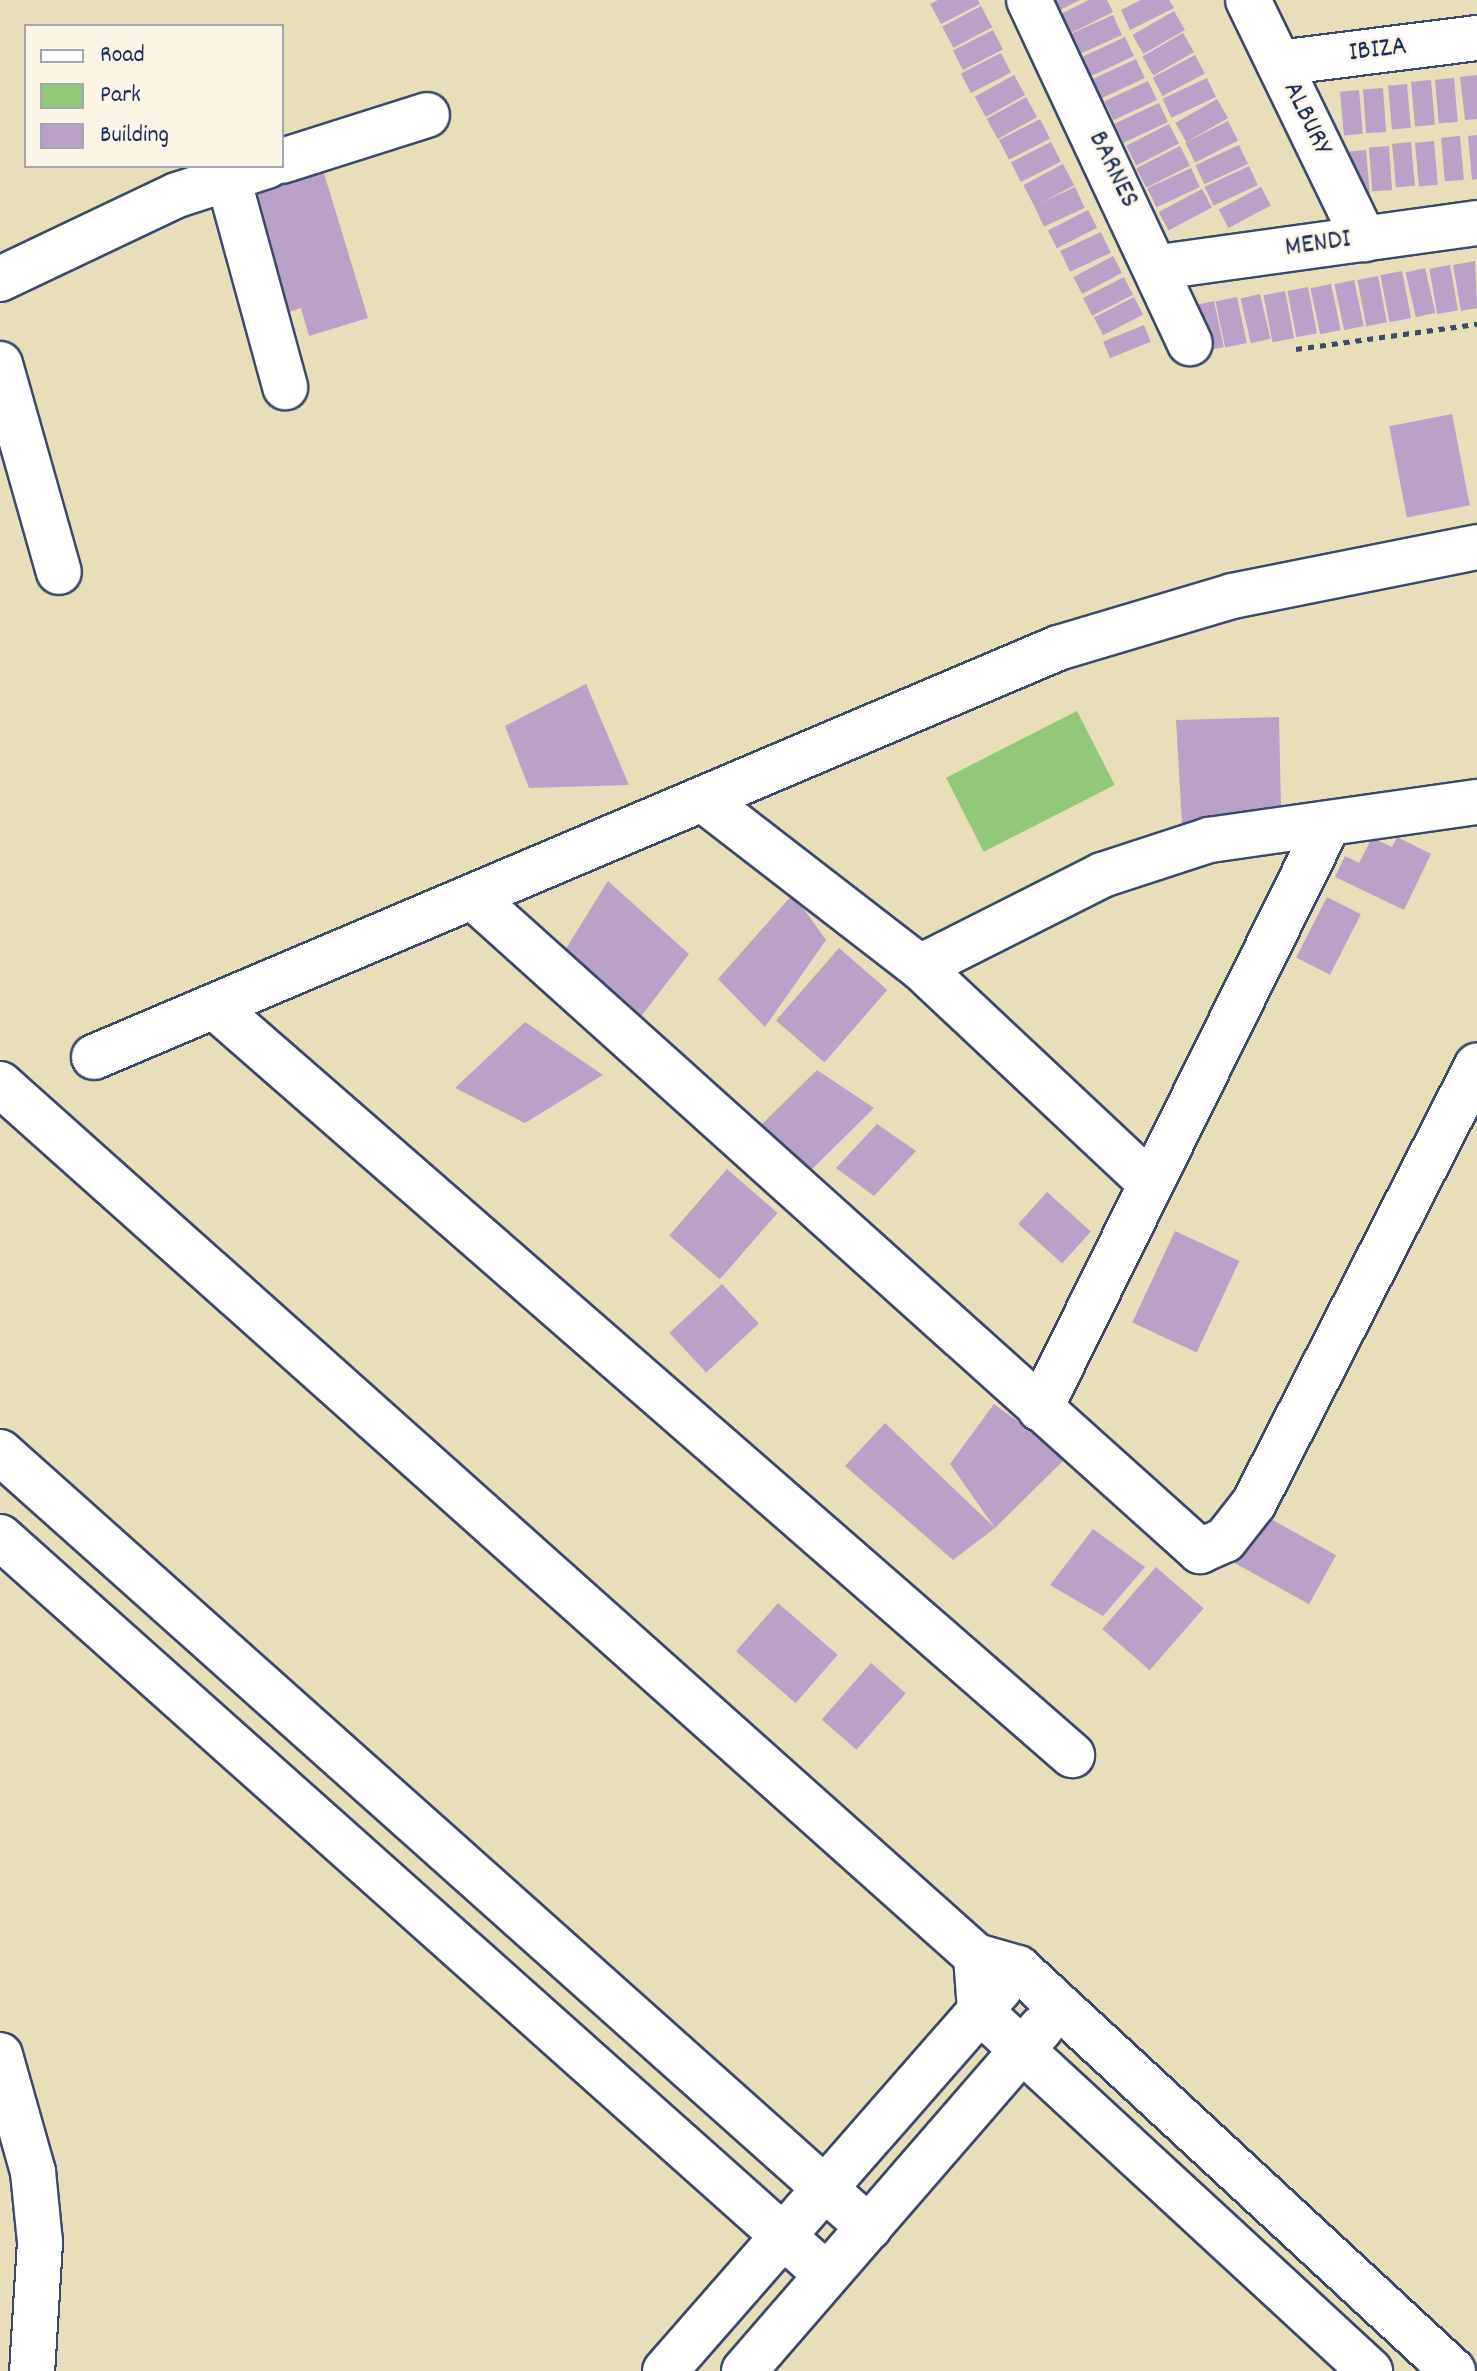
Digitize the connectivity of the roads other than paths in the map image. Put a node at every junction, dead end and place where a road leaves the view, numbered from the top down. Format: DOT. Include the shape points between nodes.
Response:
graph roads {
  1 [pos="1029,0"];
  2 [pos="1248,0"];
  3 [pos="1474,0"];
  4 [pos="1477,22"];
  5 [pos="1477,38"];
  6 [pos="1279,63"];
  7 [pos="427,115"];
  8 [pos="284,160"];
  9 [pos="248,172"];
  10 [pos="1477,223"];
  11 [pos="1364,239"];
  12 [pos="1160,267"];
  13 [pos="0,279"];
  14 [pos="1190,343"];
  15 [pos="0,364"];
  16 [pos="285,387"];
  17 [pos="1477,547"];
  18 [pos="59,572"];
  19 [pos="705,801"];
  20 [pos="1477,802"];
  21 [pos="1329,823"];
  22 [pos="476,900"];
  23 [pos="920,967"];
  24 [pos="217,1009"];
  25 [pos="94,1057"];
  26 [pos="1477,1066"];
  27 [pos="0,1084"];
  28 [pos="1150,1183"];
  29 [pos="1040,1409"];
  30 [pos="0,1452"];
  31 [pos="0,1537"];
  32 [pos="140,1578"];
  33 [pos="98,1624"];
  34 [pos="1072,1755"];
  35 [pos="360,1773"];
  36 [pos="317,1820"];
  37 [pos="976,1956"];
  38 [pos="576,1966"];
  39 [pos="1018,1968"];
  40 [pos="1059,2007"];
  41 [pos="980,2011"];
  42 [pos="533,2013"];
  43 [pos="1022,2049"];
  44 [pos="0,2055"];
  45 [pos="8,2105"];
  46 [pos="824,2188"];
  47 [pos="1258,2190"];
  48 [pos="869,2228"];
  49 [pos="1219,2232"];
  50 [pos="783,2236"];
  51 [pos="827,2275"];
  52 [pos="32,2371"];
  53 [pos="665,2371"];
  54 [pos="744,2371"];
  55 [pos="1370,2371"];
  56 [pos="1453,2371"];
  1 -- 12 [label="street, BARNES"];
  2 -- 6 [label="street, ALBURY"];
  3 -- 4 [label="street"];
  5 -- 6 [label="street, IBIZA"];
  6 -- 11 [label="street, ALBURY"];
  7 -- 8 [label="street"];
  9 -- 13 [label="street" via="177,195"];
  9 -- 16 [label="street"];
  10 -- 11 [label="street, MENDI"];
  11 -- 12 [label="street, MENDI"];
  12 -- 14 [label="street, BARNES"];
  15 -- 18 [label="street"];
  17 -- 19 [label="street" via="1232,596 1058,648"];
  19 -- 22 [label="street"];
  19 -- 23 [label="street"];
  20 -- 21 [label="street"];
  21 -- 23 [label="street" via="1209,840 1102,875"];
  21 -- 28 [label="street"];
  22 -- 24 [label="street"];
  22 -- 29 [label="street"];
  23 -- 28 [label="street"];
  24 -- 25 [label="street"];
  24 -- 34 [label="street"];
  26 -- 29 [label="street" via="1254,1503 1225,1540 1205,1552 1193,1548"];
  27 -- 37 [label="street"];
  28 -- 29 [label="street"];
  30 -- 32 [label="street"];
  31 -- 33 [label="street"];
  32 -- 33 [label="street"];
  32 -- 35 [label="street"];
  33 -- 36 [label="street"];
  35 -- 36 [label="street"];
  35 -- 38 [label="street"];
  36 -- 42 [label="street"];
  37 -- 39 [label="street"];
  37 -- 41 [label="street"];
  38 -- 42 [label="street"];
  38 -- 46 [label="street"];
  39 -- 40 [label="street"];
  39 -- 41 [label="street"];
  40 -- 43 [label="street"];
  40 -- 47 [label="street"];
  41 -- 43 [label="street"];
  41 -- 46 [label="street"];
  42 -- 50 [label="street"];
  43 -- 48 [label="street"];
  43 -- 49 [label="street"];
  44 -- 45 [label="street"];
  45 -- 52 [label="street" via="40,2242"];
  46 -- 48 [label="street"];
  46 -- 50 [label="street"];
  47 -- 49 [label="street"];
  47 -- 56 [label="street"];
  48 -- 51 [label="street"];
  49 -- 55 [label="street"];
  50 -- 51 [label="street"];
  50 -- 53 [label="street"];
  51 -- 54 [label="street"];
}
